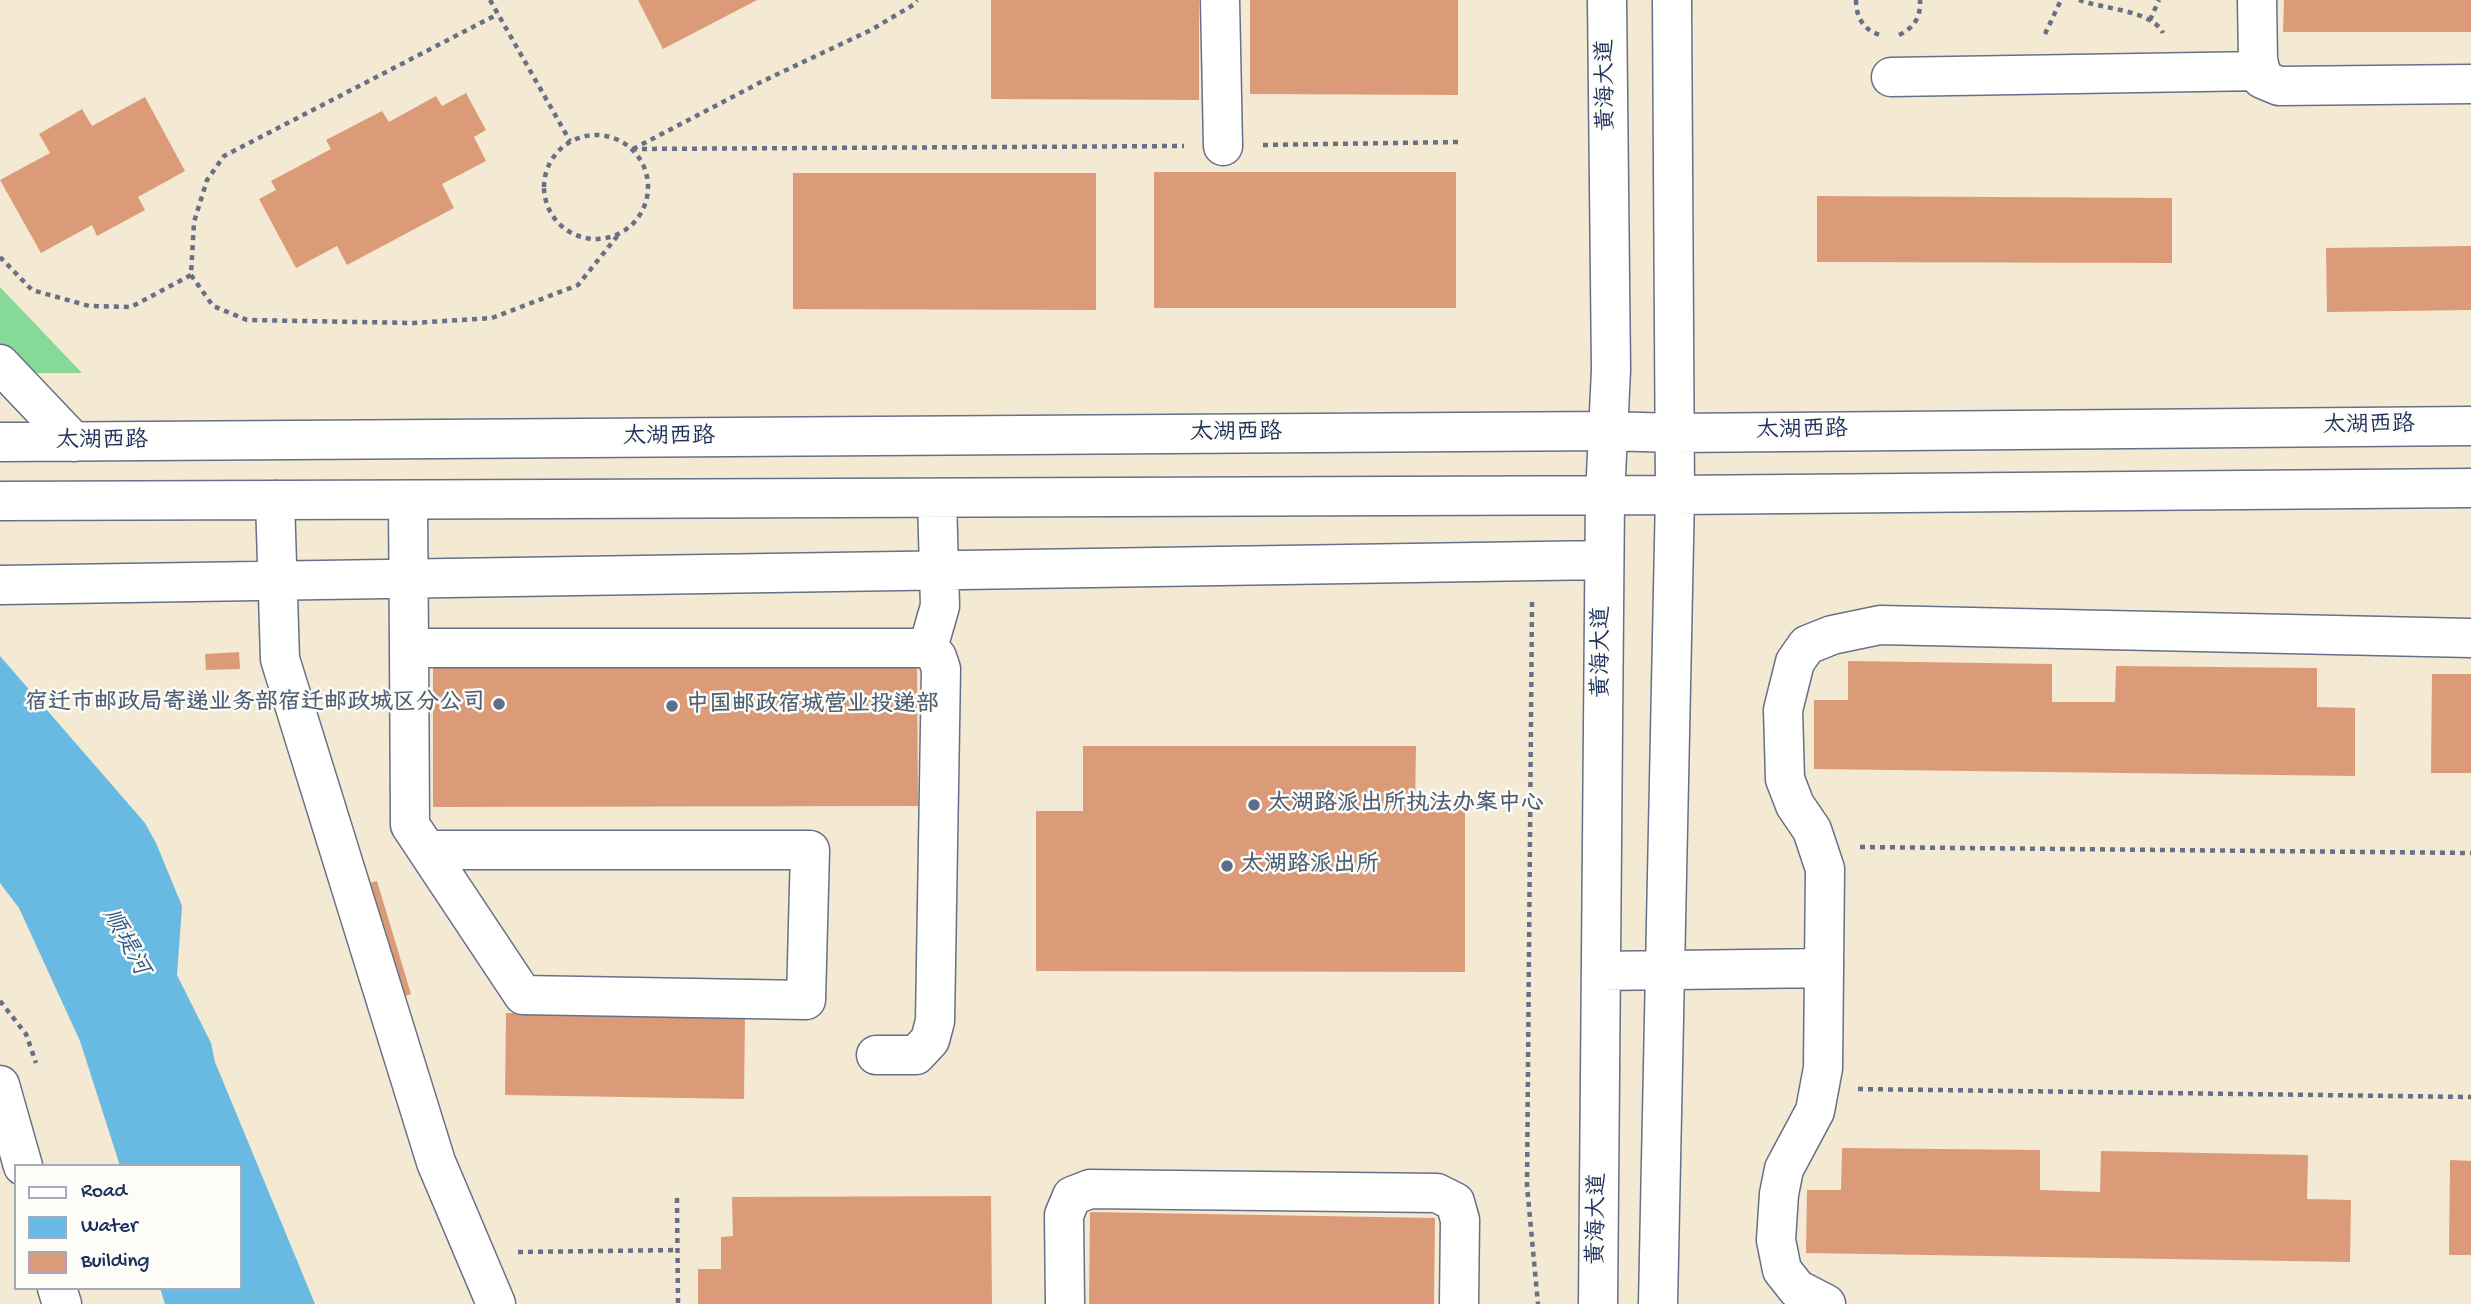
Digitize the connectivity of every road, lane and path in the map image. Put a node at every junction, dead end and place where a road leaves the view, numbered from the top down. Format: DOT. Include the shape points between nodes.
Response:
graph roads {
  1 [pos="490,0"];
  2 [pos="916,0"];
  3 [pos="1220,0"];
  4 [pos="1607,0"];
  5 [pos="1672,0"];
  6 [pos="1856,0"];
  7 [pos="1920,0"];
  8 [pos="2079,0"];
  9 [pos="2159,0"];
  10 [pos="2257,0"];
  11 [pos="498,14"];
  12 [pos="2150,20"];
  13 [pos="2261,71"];
  14 [pos="2181,72"];
  15 [pos="1891,77"];
  16 [pos="2471,84"];
  17 [pos="570,141"];
  18 [pos="1459,142"];
  19 [pos="1223,146"];
  20 [pos="632,149"];
  21 [pos="619,234"];
  22 [pos="0,257"];
  23 [pos="191,275"];
  24 [pos="0,364"];
  25 [pos="2471,426"];
  26 [pos="1608,431"];
  27 [pos="1675,433"];
  28 [pos="0,442"];
  29 [pos="61,442"];
  30 [pos="2471,488"];
  31 [pos="1675,495"];
  32 [pos="1605,496"];
  33 [pos="937,498"];
  34 [pos="275,500"];
  35 [pos="408,500"];
  36 [pos="0,501"];
  37 [pos="1604,560"];
  38 [pos="1533,561"];
  39 [pos="939,570"];
  40 [pos="408,578"];
  41 [pos="276,581"];
  42 [pos="0,585"];
  43 [pos="2471,638"];
  44 [pos="409,648"];
  45 [pos="928,648"];
  46 [pos="1818,846"];
  47 [pos="426,850"];
  48 [pos="2471,853"];
  49 [pos="1824,968"];
  50 [pos="1665,970"];
  51 [pos="1601,971"];
  52 [pos="876,1055"];
  53 [pos="0,1086"];
  54 [pos="1819,1088"];
  55 [pos="2471,1097"];
  56 [pos="22,1164"];
  57 [pos="677,1198"];
  58 [pos="678,1250"];
  59 [pos="474,1252"];
  60 [pos="496,1304"];
  61 [pos="678,1304"];
  62 [pos="1065,1304"];
  63 [pos="1459,1304"];
  64 [pos="1538,1304"];
  65 [pos="1598,1304"];
  66 [pos="1658,1304"];
  67 [pos="1826,1304"];
  1 -- 11 [label="path"];
  2 -- 20 [label="path" via="871,30"];
  3 -- 19 [label="street"];
  4 -- 26 [label="street, 黄海大道" via="1612,370"];
  5 -- 27 [label="street"];
  6 -- 7 [label="path" via="1857,13 1869,31 1890,37 1909,30 1920,13"];
  8 -- 12 [label="path"];
  9 -- 12 [label="path"];
  10 -- 13 [label="street"];
  11 -- 17 [label="path"];
  11 -- 23 [label="path" via="224,156 206,180 194,222"];
  12 -- 14 [label="path" via="2160,25"];
  13 -- 14 [label="street"];
  13 -- 16 [label="street" via="2263,79 2279,86"];
  14 -- 15 [label="street"];
  17 -- 20 [label="path" via="603,135"];
  17 -- 21 [label="path" via="547,168 546,203 568,231 602,239"];
  18 -- 19 [label="path"];
  19 -- 20 [label="path"];
  20 -- 21 [label="path" via="642,163 648,195 642,211"];
  21 -- 23 [label="path" via="578,285 492,318 413,323 247,320 213,306"];
  22 -- 23 [label="path" via="32,290 89,306 131,307"];
  24 -- 29 [label="street"];
  25 -- 27 [label="street, 太湖西路"];
  26 -- 27 [label="street, 太湖西路"];
  26 -- 29 [label="street, 太湖西路"];
  26 -- 32 [label="street, 黄海大道"];
  27 -- 31 [label="street"];
  28 -- 29 [label="street, 太湖西路"];
  30 -- 31 [label="street"];
  31 -- 32 [label="street"];
  31 -- 50 [label="street"];
  32 -- 33 [label="street"];
  32 -- 37 [label="street, 黄海大道"];
  33 -- 35 [label="street"];
  33 -- 39 [label="street"];
  34 -- 35 [label="street"];
  34 -- 36 [label="street"];
  34 -- 41 [label="street"];
  35 -- 40 [label="street"];
  37 -- 38 [label="street"];
  37 -- 51 [label="street, 黄海大道"];
  38 -- 39 [label="street"];
  38 -- 64 [label="path" via="1527,1186"];
  39 -- 40 [label="street"];
  39 -- 45 [label="street" via="940,606"];
  40 -- 41 [label="street"];
  40 -- 44 [label="street"];
  41 -- 42 [label="street"];
  41 -- 59 [label="street" via="280,659 436,1163"];
  43 -- 46 [label="street" via="1880,625 1832,635 1807,645 1795,662 1783,710 1785,779"];
  44 -- 45 [label="street"];
  44 -- 47 [label="street" via="410,825"];
  45 -- 52 [label="street" via="941,669 935,1021 930,1040 916,1055"];
  46 -- 48 [label="path"];
  46 -- 49 [label="street" via="1825,869"];
  47 -- 47 [label="street" via="810,850 806,1000 523,995"];
  49 -- 50 [label="street"];
  49 -- 54 [label="street"];
  50 -- 51 [label="street"];
  50 -- 66 [label="street"];
  51 -- 65 [label="street, 黄海大道"];
  53 -- 56 [label="street"];
  54 -- 55 [label="path"];
  54 -- 67 [label="street" via="1815,1111 1784,1169 1776,1240 1782,1270 1797,1289"];
  57 -- 58 [label="path"];
  58 -- 59 [label="path"];
  58 -- 61 [label="path"];
  59 -- 60 [label="street"];
  62 -- 63 [label="street" via="1064,1215 1072,1196 1090,1189 1437,1193 1455,1202 1460,1220"];
}
